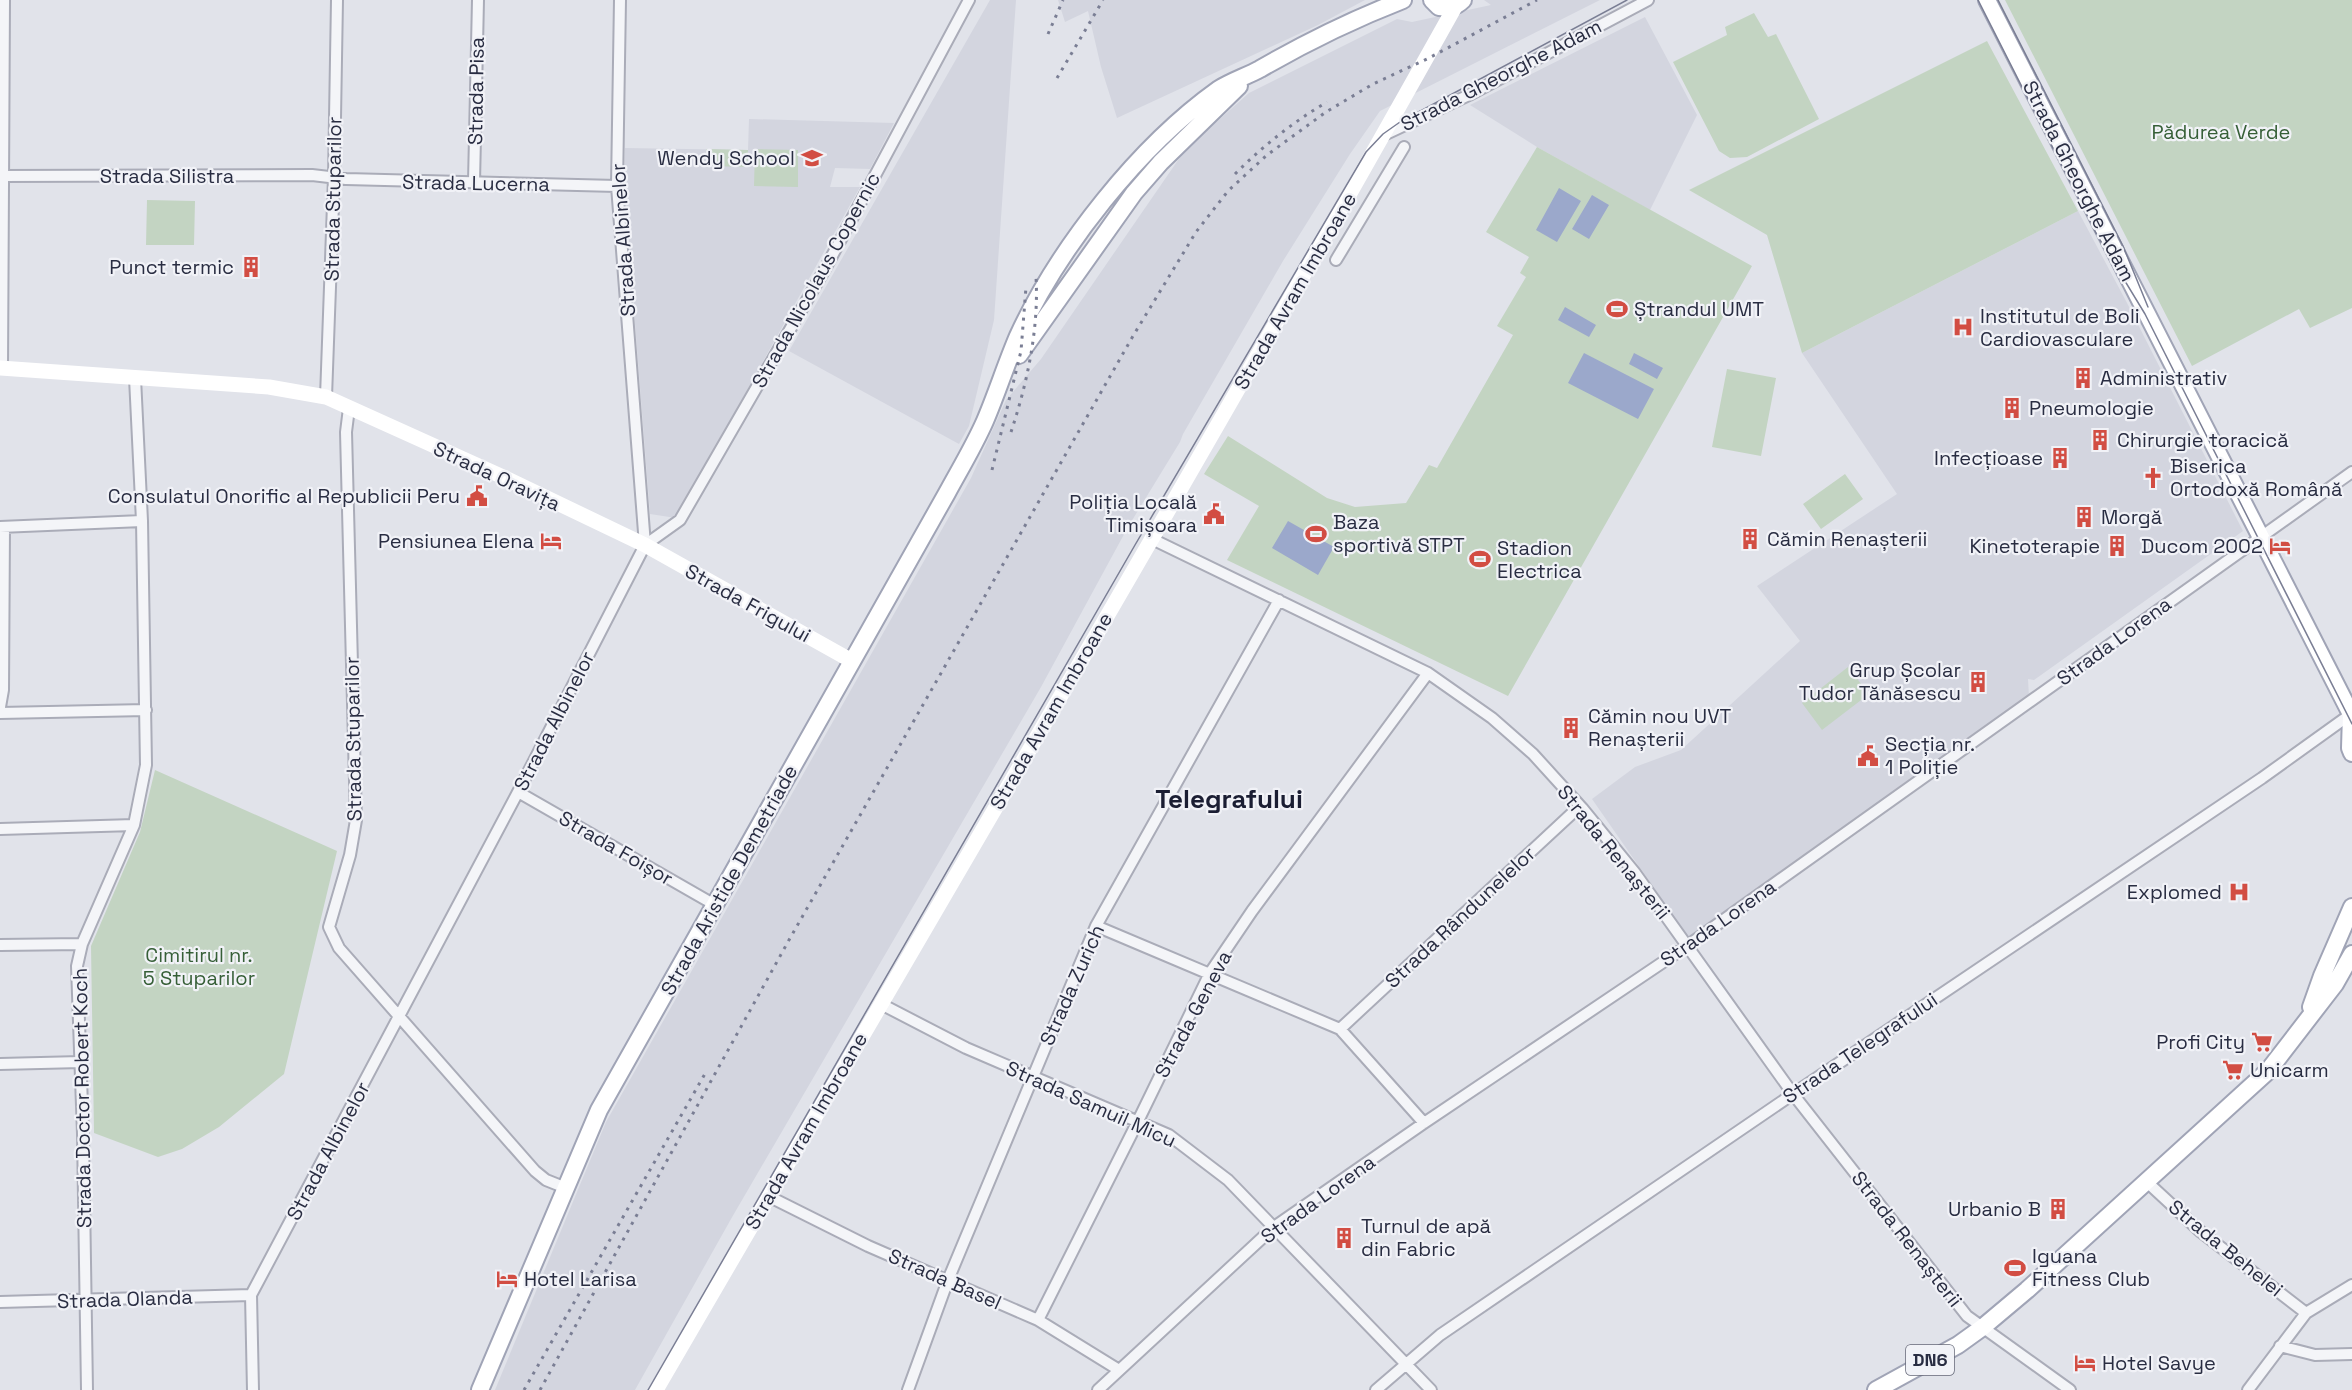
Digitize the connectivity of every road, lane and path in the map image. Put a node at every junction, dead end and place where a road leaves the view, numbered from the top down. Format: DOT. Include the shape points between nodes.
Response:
graph roads {
  1 [pos="4,0"];
  2 [pos="337,0"];
  3 [pos="478,0"];
  4 [pos="620,0"];
  5 [pos="969,0"];
  6 [pos="1402,0"];
  7 [pos="1648,0"];
  8 [pos="1987,0"];
  9 [pos="1448,3"];
  10 [pos="1,43"];
  11 [pos="1386,134"];
  12 [pos="1404,147"];
  13 [pos="1,176"];
  14 [pos="334,177"];
  15 [pos="474,182"];
  16 [pos="617,186"];
  17 [pos="1336,260"];
  18 [pos="1,368"];
  19 [pos="135,378"];
  20 [pos="326,397"];
  21 [pos="349,408"];
  22 [pos="2352,472"];
  23 [pos="142,521"];
  24 [pos="2,527"];
  25 [pos="2259,537"];
  26 [pos="1152,539"];
  27 [pos="645,545"];
  28 [pos="1279,600"];
  29 [pos="852,661"];
  30 [pos="1428,674"];
  31 [pos="0,707"];
  32 [pos="146,710"];
  33 [pos="0,713"];
  34 [pos="2351,715"];
  35 [pos="2352,753"];
  36 [pos="518,792"];
  37 [pos="1580,806"];
  38 [pos="134,825"];
  39 [pos="0,829"];
  40 [pos="715,905"];
  41 [pos="2352,907"];
  42 [pos="1096,926"];
  43 [pos="82,944"];
  44 [pos="0,945"];
  45 [pos="1688,946"];
  46 [pos="2352,954"];
  47 [pos="1210,973"];
  48 [pos="881,1004"];
  49 [pos="2308,1017"];
  50 [pos="399,1018"];
  51 [pos="1340,1029"];
  52 [pos="81,1062"];
  53 [pos="0,1064"];
  54 [pos="1031,1077"];
  55 [pos="1793,1094"];
  56 [pos="1138,1121"];
  57 [pos="1424,1123"];
  58 [pos="2146,1182"];
  59 [pos="566,1188"];
  60 [pos="768,1196"];
  61 [pos="1274,1227"];
  62 [pos="948,1280"];
  63 [pos="2352,1286"];
  64 [pos="251,1295"];
  65 [pos="86,1300"];
  66 [pos="0,1302"];
  67 [pos="2306,1313"];
  68 [pos="1038,1320"];
  69 [pos="1983,1327"];
  70 [pos="2280,1346"];
  71 [pos="2352,1354"];
  72 [pos="1405,1363"];
  73 [pos="1119,1370"];
  74 [pos="87,1390"];
  75 [pos="252,1390"];
  76 [pos="480,1390"];
  77 [pos="656,1390"];
  78 [pos="908,1390"];
  79 [pos="1098,1390"];
  80 [pos="1376,1390"];
  81 [pos="1431,1390"];
  82 [pos="1876,1390"];
  83 [pos="2070,1390"];
  84 [pos="2248,1390"];
  1 -- 10 [label="street"];
  2 -- 14 [label="street, Strada Stuparilor"];
  3 -- 15 [label="street, Strada Pisa"];
  4 -- 16 [label="street, Strada Albinelor"];
  5 -- 27 [label="street, Strada Nicolaus Copernic" via="825,269 680,520"];
  6 -- 29 [label="main road, Strada Aristide Demetriade" via="1257,70 1134,193 1002,381 965,460"];
  7 -- 11 [label="street, Strada Gheorghe Adam" via="1469,95"];
  8 -- 25 [label="main road, Strada Gheorghe Adam"];
  9 -- 11 [label="street, Strada Avram Imbroane" via="1442,30"];
  10 -- 13 [label="street"];
  11 -- 26 [label="street, Strada Avram Imbroane"];
  12 -- 17 [label="street"];
  13 -- 14 [label="street, Strada Silistra"];
  13 -- 18 [label="street"];
  14 -- 15 [label="street, Strada Lucerna"];
  14 -- 20 [label="street, Strada Stuparilor"];
  15 -- 16 [label="street, Strada Lucerna"];
  16 -- 27 [label="street, Strada Albinelor"];
  18 -- 19 [label="street, Strada Oravița"];
  19 -- 20 [label="street, Strada Oravița" via="269,387"];
  19 -- 23 [label="street, Strada Doctor Robert Koch"];
  20 -- 21 [label="street, Strada Oravița"];
  21 -- 27 [label="street, Strada Oravița"];
  21 -- 50 [label="street, Strada Stuparilor" via="346,432 356,820 329,927 339,948"];
  22 -- 25 [label="street, Strada Lorena"];
  23 -- 24 [label="street"];
  23 -- 32 [label="street, Strada Doctor Robert Koch"];
  24 -- 31 [label="street"];
  25 -- 34 [label="main road, Strada Gheorghe Adam"];
  25 -- 45 [label="street, Strada Lorena"];
  26 -- 28 [label="street, Strada Renașterii"];
  26 -- 48 [label="street, Strada Avram Imbroane"];
  27 -- 29 [label="street, Strada Frigului"];
  27 -- 36 [label="street, Strada Albinelor"];
  28 -- 30 [label="street, Strada Renașterii"];
  28 -- 42 [label="street, Strada Zurich"];
  29 -- 40 [label="main road, Strada Aristide Demetriade"];
  30 -- 37 [label="street, Strada Renașterii" via="1492,718"];
  30 -- 47 [label="street, Strada Geneva"];
  32 -- 33 [label="street"];
  32 -- 38 [label="street, Strada Doctor Robert Koch" via="146,765"];
  34 -- 35 [label="main road, Strada Gheorghe Adam"];
  34 -- 55 [label="street, Strada Telegrafului"];
  36 -- 40 [label="street, Strada Foișor"];
  36 -- 50 [label="street, Strada Albinelor"];
  37 -- 45 [label="street, Strada Renașterii"];
  37 -- 51 [label="street, Strada Rândunelelor"];
  38 -- 39 [label="street"];
  38 -- 43 [label="street, Strada Doctor Robert Koch"];
  40 -- 59 [label="main road, Strada Aristide Demetriade" via="599,1110"];
  41 -- 49 [label="main road, DN6"];
  42 -- 47 [label="street"];
  42 -- 54 [label="street, Strada Zurich"];
  43 -- 44 [label="street"];
  43 -- 52 [label="street, Strada Doctor Robert Koch" via="77,966"];
  45 -- 55 [label="street, Strada Renașterii"];
  45 -- 57 [label="street, Strada Lorena"];
  46 -- 49 [label="main road, DN6" via="2335,984"];
  47 -- 51 [label="street"];
  47 -- 56 [label="street, Strada Geneva"];
  48 -- 54 [label="street, Strada Samuil Micu"];
  48 -- 60 [label="street, Strada Avram Imbroane"];
  49 -- 58 [label="main road, DN6" via="2268,1071"];
  50 -- 59 [label="street, Strada Stuparilor" via="535,1171"];
  50 -- 64 [label="street, Strada Albinelor"];
  51 -- 57 [label="street"];
  52 -- 53 [label="street"];
  52 -- 65 [label="street, Strada Doctor Robert Koch"];
  54 -- 56 [label="street, Strada Samuil Micu"];
  54 -- 62 [label="street, Strada Zurich"];
  55 -- 69 [label="street, Strada Renașterii" via="1967,1316"];
  55 -- 72 [label="street, Strada Telegrafului" via="1440,1335"];
  56 -- 61 [label="street, Strada Samuil Micu" via="1169,1135 1194,1153 1228,1180"];
  56 -- 68 [label="street, Strada Geneva"];
  57 -- 61 [label="street, Strada Lorena"];
  58 -- 67 [label="street, Strada Behelei" via="2201,1232"];
  58 -- 69 [label="main road, DN6"];
  59 -- 76 [label="main road, Strada Aristide Demetriade"];
  60 -- 62 [label="street, Strada Basel" via="868,1246"];
  60 -- 77 [label="street, Strada Avram Imbroane"];
  61 -- 72 [label="street, Strada Samuil Micu"];
  61 -- 73 [label="street, Strada Lorena"];
  62 -- 68 [label="street, Strada Basel"];
  62 -- 78 [label="street, Strada Zurich"];
  63 -- 67 [label="street"];
  64 -- 65 [label="street, Strada Olanda"];
  64 -- 75 [label="street, Strada Albinelor"];
  65 -- 66 [label="street, Strada Olanda"];
  65 -- 74 [label="street, Strada Doctor Robert Koch"];
  67 -- 70 [label="street"];
  68 -- 73 [label="street, Strada Basel"];
  69 -- 82 [label="main road, DN6"];
  69 -- 83 [label="street, Strada Renașterii"];
  70 -- 71 [label="street" via="2315,1355"];
  70 -- 84 [label="street"];
  72 -- 80 [label="street, Strada Telegrafului"];
  72 -- 81 [label="street, Strada Samuil Micu"];
  73 -- 79 [label="street, Strada Lorena"];
}
